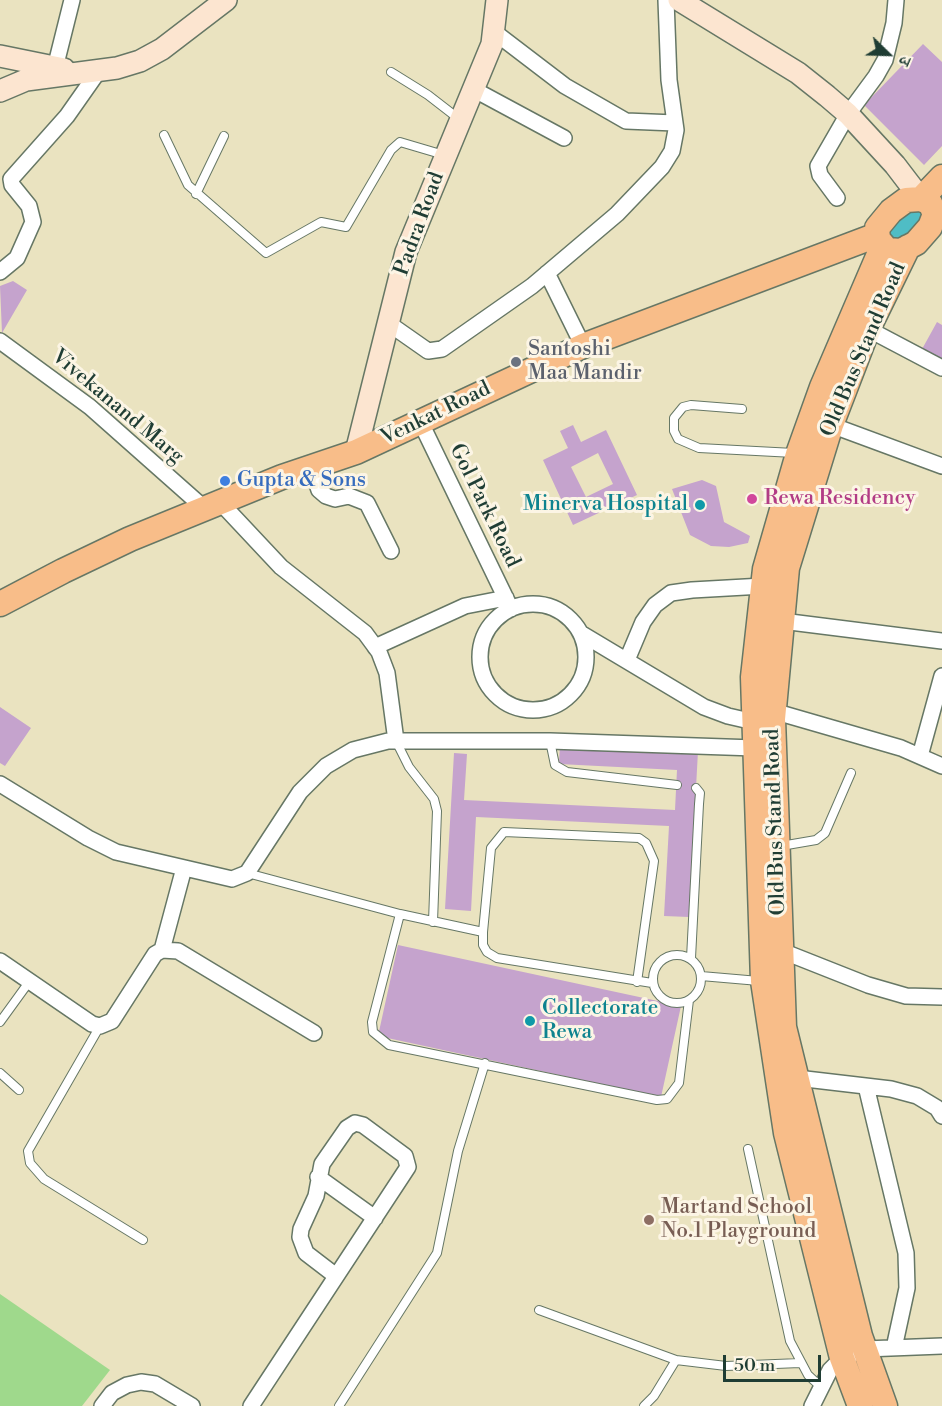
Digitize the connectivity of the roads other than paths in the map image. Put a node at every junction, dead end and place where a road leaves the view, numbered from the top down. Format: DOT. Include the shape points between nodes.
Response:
graph roads {
  1 [pos="72,0"];
  2 [pos="226,0"];
  3 [pos="497,0"];
  4 [pos="666,0"];
  5 [pos="679,0"];
  6 [pos="896,0"];
  7 [pos="493,31"];
  8 [pos="0,56"];
  9 [pos="100,69"];
  10 [pos="65,70"];
  11 [pos="391,72"];
  12 [pos="473,89"];
  13 [pos="0,91"];
  14 [pos="848,114"];
  15 [pos="460,120"];
  16 [pos="675,123"];
  17 [pos="164,135"];
  18 [pos="224,136"];
  19 [pos="564,138"];
  20 [pos="445,156"];
  21 [pos="942,177"];
  22 [pos="196,194"];
  23 [pos="837,198"];
  24 [pos="934,214"];
  25 [pos="880,240"];
  26 [pos="908,247"];
  27 [pos="0,272"];
  28 [pos="547,273"];
  29 [pos="388,323"];
  30 [pos="868,329"];
  31 [pos="0,341"];
  32 [pos="583,346"];
  33 [pos="942,368"];
  34 [pos="742,409"];
  35 [pos="420,421"];
  36 [pos="831,425"];
  37 [pos="356,452"];
  38 [pos="798,454"];
  39 [pos="942,466"];
  40 [pos="311,467"];
  41 [pos="212,505"];
  42 [pos="391,551"];
  43 [pos="763,586"];
  44 [pos="508,603"];
  45 [pos="0,604"];
  46 [pos="782,621"];
  47 [pos="582,634"];
  48 [pos="942,641"];
  49 [pos="375,647"];
  50 [pos="627,660"];
  51 [pos="942,676"];
  52 [pos="760,716"];
  53 [pos="936,723"];
  54 [pos="396,741"];
  55 [pos="550,741"];
  56 [pos="755,748"];
  57 [pos="920,756"];
  58 [pos="942,766"];
  59 [pos="851,772"];
  60 [pos="0,784"];
  61 [pos="677,785"];
  62 [pos="696,788"];
  63 [pos="776,847"];
  64 [pos="184,868"];
  65 [pos="247,873"];
  66 [pos="400,914"];
  67 [pos="433,922"];
  68 [pos="483,932"];
  69 [pos="162,950"];
  70 [pos="782,951"];
  71 [pos="691,958"];
  72 [pos="0,961"];
  73 [pos="701,976"];
  74 [pos="30,982"];
  75 [pos="637,982"];
  76 [pos="652,983"];
  77 [pos="773,983"];
  78 [pos="942,997"];
  79 [pos="689,1000"];
  80 [pos="0,1022"];
  81 [pos="100,1026"];
  82 [pos="314,1033"];
  83 [pos="485,1063"];
  84 [pos="0,1073"];
  85 [pos="797,1078"];
  86 [pos="866,1086"];
  87 [pos="19,1090"];
  88 [pos="942,1116"];
  89 [pos="748,1149"];
  90 [pos="318,1177"];
  91 [pos="375,1218"];
  92 [pos="143,1240"];
  93 [pos="336,1276"];
  94 [pos="539,1310"];
  95 [pos="942,1346"];
  96 [pos="894,1348"];
  97 [pos="865,1349"];
  98 [pos="842,1358"];
  99 [pos="676,1360"];
  100 [pos="800,1363"];
  101 [pos="821,1387"];
  102 [pos="102,1406"];
  103 [pos="192,1406"];
  104 [pos="251,1406"];
  105 [pos="339,1406"];
  106 [pos="644,1406"];
  107 [pos="812,1406"];
  108 [pos="860,1406"];
  109 [pos="885,1406"];
  1 -- 10 [label="street"];
  2 -- 9 [label="street" via="162,49 140,61"];
  3 -- 7 [label="street, Padra Road"];
  4 -- 16 [label="street"];
  5 -- 14 [label="street" via="798,72"];
  6 -- 14 [label="street" via="885,60"];
  7 -- 12 [label="street, Padra Road" via="492,44"];
  7 -- 16 [label="street" via="565,86 616,116 642,124"];
  8 -- 10 [label="street"];
  9 -- 10 [label="street"];
  9 -- 27 [label="street" via="67,116 11,179 33,222 17,258"];
  10 -- 13 [label="street"];
  11 -- 15 [label="lane"];
  12 -- 15 [label="street, Padra Road"];
  12 -- 19 [label="street"];
  14 -- 23 [label="street" via="818,166 820,176"];
  14 -- 24 [label="street"];
  15 -- 20 [label="street, Padra Road"];
  16 -- 28 [label="street" via="672,151 662,167 617,214"];
  17 -- 22 [label="lane"];
  18 -- 22 [label="lane"];
  20 -- 22 [label="lane" via="400,142 391,150 346,227 321,222 266,253"];
  20 -- 29 [label="street, Padra Road" via="406,252"];
  21 -- 24 [label="main road"];
  24 -- 25 [label="main road" via="906,200 877,228"];
  24 -- 26 [label="main road" via="916,243"];
  25 -- 26 [label="main road, Venkat Road" via="887,250"];
  25 -- 32 [label="main road, Venkat Road"];
  25 -- 38 [label="main road, Old Bus Stand Road"];
  26 -- 30 [label="main road, Old Bus Stand Road"];
  28 -- 29 [label="street" via="436,351 417,345"];
  28 -- 32 [label="street"];
  29 -- 37 [label="street, Padra Road"];
  30 -- 33 [label="street"];
  30 -- 36 [label="main road, Old Bus Stand Road"];
  31 -- 41 [label="street, Vivekanand Marg"];
  32 -- 35 [label="main road, Venkat Road"];
  34 -- 38 [label="lane" via="683,407 674,418 674,431 678,439 699,448"];
  35 -- 37 [label="main road, Venkat Road"];
  35 -- 44 [label="street, Gol Park Road"];
  36 -- 39 [label="street"];
  36 -- 46 [label="main road, Old Bus Stand Road" via="787,568"];
  37 -- 40 [label="main road, Venkat Road"];
  38 -- 43 [label="main road, Old Bus Stand Road"];
  40 -- 41 [label="main road, Venkat Road"];
  40 -- 42 [label="street" via="319,490 326,496 349,496 367,503"];
  41 -- 45 [label="main road, Venkat Road" via="63,571"];
  41 -- 49 [label="street, Vivekanand Marg" via="281,567 356,626"];
  43 -- 50 [label="street" via="671,593 655,605 643,622"];
  43 -- 52 [label="main road, Old Bus Stand Road" via="753,677"];
  44 -- 47 [label="street" via="552,606 569,617"];
  44 -- 47 [label="street" via="483,639 480,660 491,689 515,708 536,711 556,706 573,693 584,675 587,654"];
  44 -- 49 [label="street" via="465,606"];
  46 -- 48 [label="street"];
  46 -- 52 [label="main road, Old Bus Stand Road"];
  47 -- 50 [label="street"];
  49 -- 54 [label="street, Vivekanand Marg" via="387,673"];
  50 -- 52 [label="street" via="704,707"];
  51 -- 53 [label="street"];
  52 -- 56 [label="main road, Old Bus Stand Road"];
  52 -- 57 [label="street" via="901,748"];
  52 -- 63 [label="main road, Old Bus Stand Road"];
  53 -- 57 [label="street"];
  54 -- 55 [label="street"];
  54 -- 65 [label="street" via="353,750 326,766 300,792"];
  54 -- 67 [label="lane" via="409,767 434,799 437,811"];
  55 -- 56 [label="street"];
  55 -- 61 [label="lane" via="555,765 567,772"];
  56 -- 77 [label="main road, Old Bus Stand Road"];
  57 -- 58 [label="street"];
  59 -- 63 [label="lane" via="825,833 816,840"];
  60 -- 64 [label="street" via="116,852"];
  62 -- 71 [label="lane" via="700,793"];
  63 -- 70 [label="main road, Old Bus Stand Road"];
  64 -- 65 [label="street" via="232,879"];
  64 -- 69 [label="street"];
  65 -- 66 [label="lane"];
  66 -- 67 [label="lane"];
  66 -- 83 [label="lane" via="372,1022 373,1032 389,1045"];
  67 -- 68 [label="lane"];
  68 -- 75 [label="lane" via="486,952 496,958"];
  68 -- 75 [label="lane" via="491,848 504,832 639,838 646,843 654,861"];
  69 -- 81 [label="street" via="155,954 112,1021"];
  69 -- 82 [label="street" via="178,951"];
  70 -- 77 [label="main road, Old Bus Stand Road"];
  70 -- 78 [label="street" via="906,996"];
  71 -- 73 [label="lane"];
  71 -- 76 [label="lane" via="678,954 664,957 655,967"];
  72 -- 74 [label="street"];
  73 -- 77 [label="lane"];
  73 -- 79 [label="lane" via="698,990"];
  74 -- 80 [label="lane"];
  74 -- 81 [label="street"];
  75 -- 76 [label="lane"];
  76 -- 79 [label="lane" via="657,994 668,1002"];
  77 -- 85 [label="main road, Old Bus Stand Road"];
  77 -- 98 [label="main road, Old Bus Stand Road" via="786,1133"];
  79 -- 83 [label="lane" via="679,1083 667,1099"];
  81 -- 92 [label="lane" via="28,1151 30,1163 44,1179"];
  83 -- 105 [label="lane" via="458,1152 437,1253"];
  84 -- 87 [label="lane"];
  85 -- 86 [label="street"];
  85 -- 97 [label="main road, Old Bus Stand Road"];
  86 -- 88 [label="street" via="918,1096"];
  86 -- 96 [label="street" via="906,1253 907,1288"];
  89 -- 100 [label="lane" via="790,1341"];
  90 -- 91 [label="street"];
  90 -- 91 [label="street" via="346,1128 355,1123 363,1125 408,1161 404,1175"];
  90 -- 93 [label="street" via="316,1196 300,1237 306,1253"];
  91 -- 93 [label="street"];
  93 -- 104 [label="street"];
  94 -- 99 [label="lane"];
  95 -- 96 [label="street"];
  96 -- 97 [label="street"];
  97 -- 98 [label="street"];
  97 -- 109 [label="main road, Old Bus Stand Road"];
  98 -- 101 [label="street"];
  98 -- 108 [label="main road, Old Bus Stand Road"];
  99 -- 100 [label="lane" via="726,1366"];
  99 -- 106 [label="lane"];
  100 -- 101 [label="lane"];
  101 -- 107 [label="street"];
  102 -- 103 [label="street" via="112,1393 141,1382 155,1384"];
}
